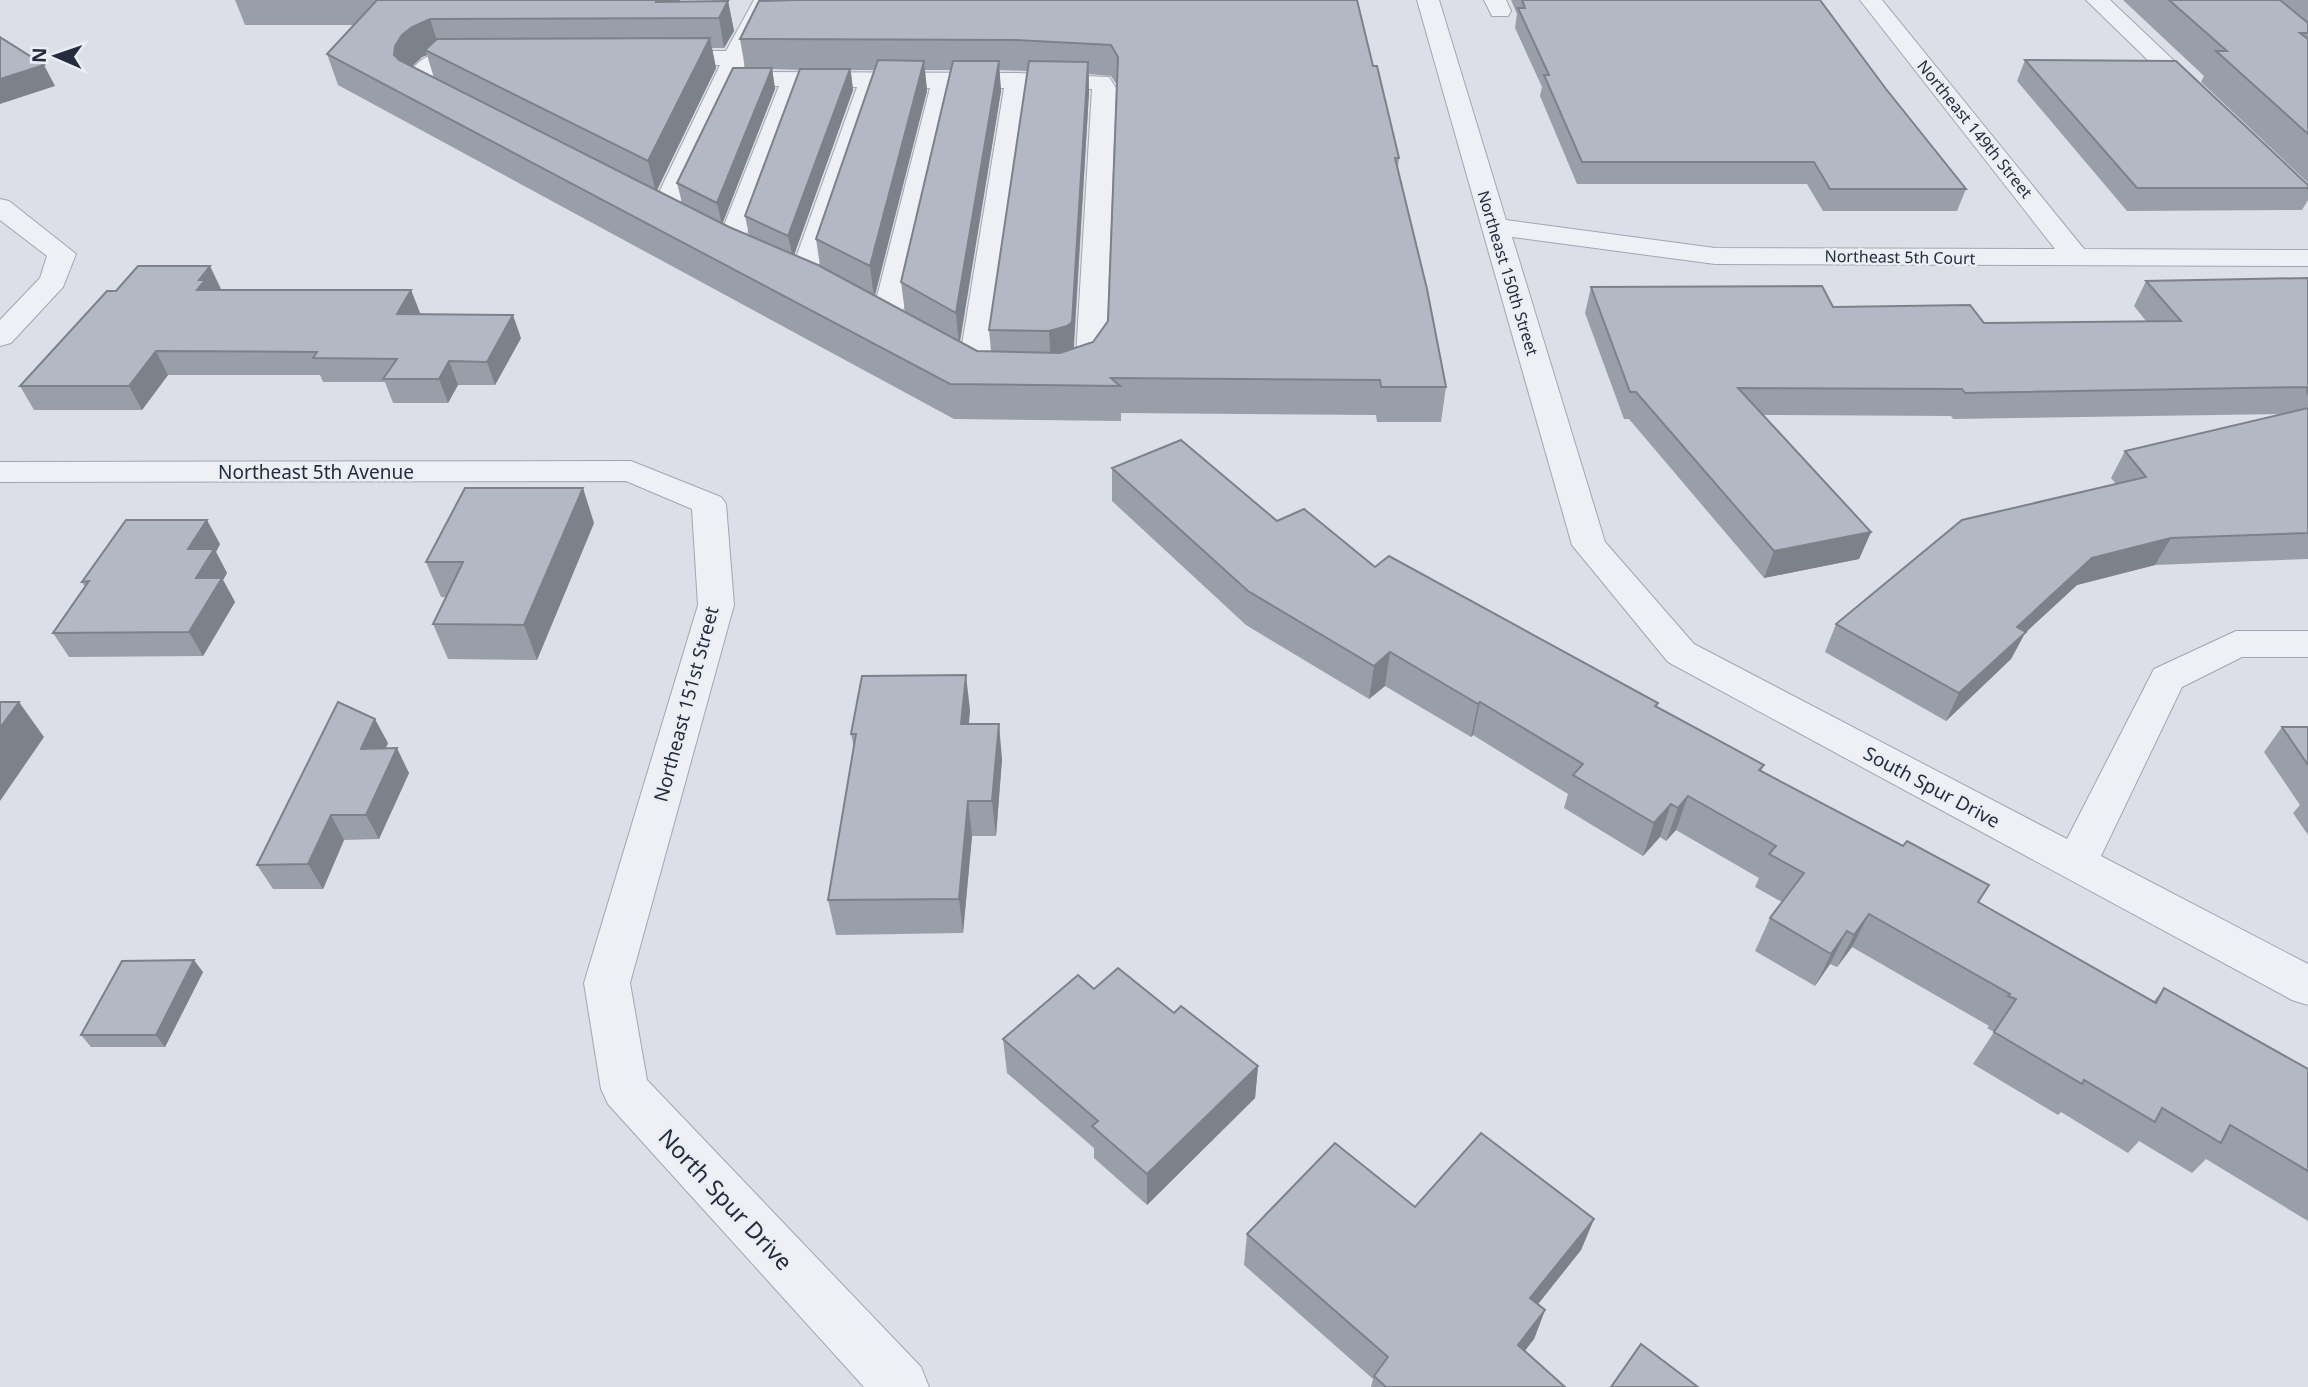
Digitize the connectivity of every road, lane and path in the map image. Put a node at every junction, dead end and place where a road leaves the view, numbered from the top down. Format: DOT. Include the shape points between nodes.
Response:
graph roads {
  1 [pos="765,0"];
  2 [pos="1428,0"];
  3 [pos="1871,0"];
  4 [pos="2097,0"];
  5 [pos="507,58"];
  6 [pos="640,58"];
  7 [pos="730,68"];
  8 [pos="793,80"];
  9 [pos="871,80"];
  10 [pos="944,80"];
  11 [pos="1017,80"];
  12 [pos="2218,115"];
  13 [pos="480,116"];
  14 [pos="639,197"];
  15 [pos="0,207"];
  16 [pos="1494,226"];
  17 [pos="707,231"];
  18 [pos="2308,258"];
  19 [pos="2078,259"];
  20 [pos="803,277"];
  21 [pos="887,320"];
  22 [pos="0,337"];
  23 [pos="972,368"];
  24 [pos="1034,378"];
  25 [pos="631,471"];
  26 [pos="3,476"];
  27 [pos="1589,545"];
  28 [pos="2308,644"];
  29 [pos="2076,864"];
  30 [pos="607,983"];
  31 [pos="2308,986"];
  32 [pos="901,1387"];
  1 -- 7 [label="street"];
  2 -- 16 [label="street, Northeast 150th Street"];
  3 -- 19 [label="street, Northeast 149th Street"];
  4 -- 12 [label="street"];
  5 -- 13 [label="street" via="440,58 419,75 419,84"];
  6 -- 7 [label="street"];
  7 -- 8 [label="street"];
  7 -- 17 [label="street"];
  8 -- 9 [label="street"];
  8 -- 17 [label="street"];
  9 -- 10 [label="street"];
  9 -- 20 [label="street"];
  10 -- 11 [label="street"];
  10 -- 21 [label="street"];
  11 -- 23 [label="street"];
  11 -- 24 [label="street" via="1090,80 1101,82 1104,88 1091,356 1083,369"];
  14 -- 17 [label="street"];
  15 -- 22 [label="street" via="62,254 53,281"];
  16 -- 19 [label="street, Northeast 5th Court" via="1715,256"];
  16 -- 27 [label="street, Northeast 150th Street"];
  18 -- 19 [label="street, Northeast 5th Court"];
  25 -- 26 [label="street, Northeast 5th Avenue"];
  25 -- 30 [label="street, Northeast 151st Street" via="709,504 716,605"];
  27 -- 29 [label="street, South Spur Drive" via="1681,653"];
  28 -- 29 [label="street" via="2236,644 2167,678"];
  29 -- 31 [label="street, South Spur Drive"];
  30 -- 32 [label="street, North Spur Drive" via="625,1089"];
}
